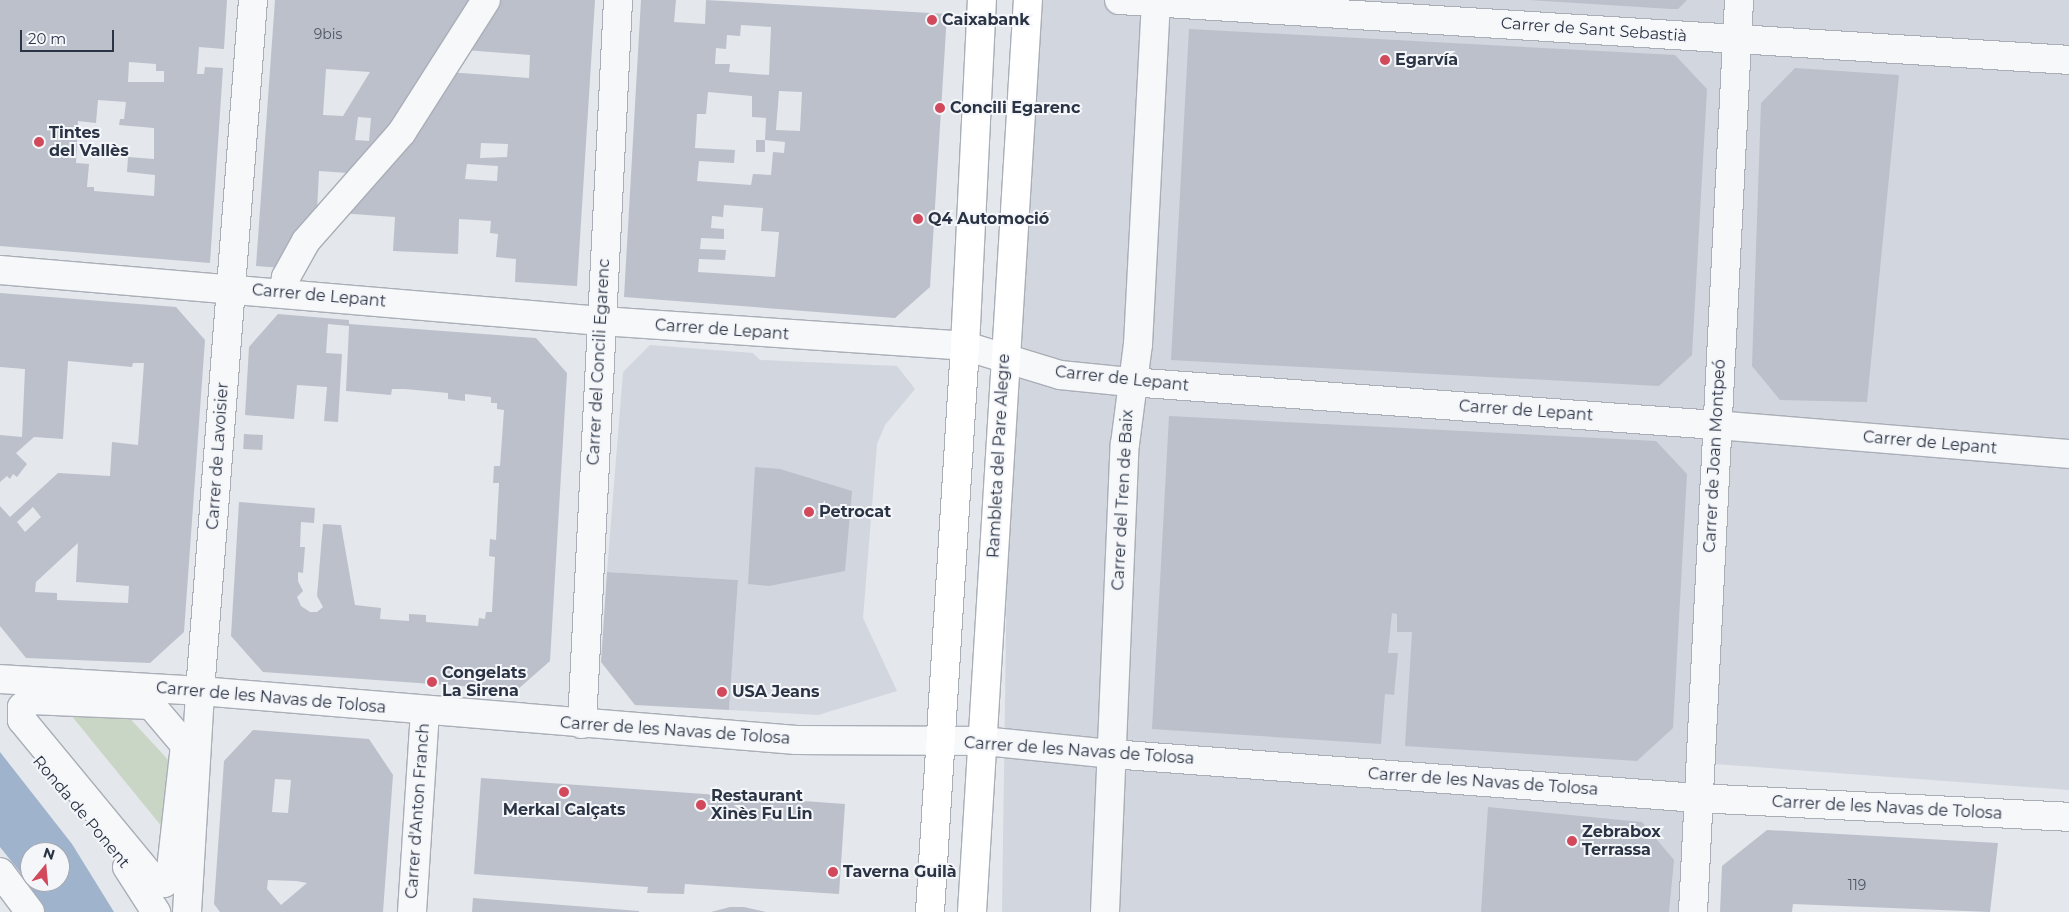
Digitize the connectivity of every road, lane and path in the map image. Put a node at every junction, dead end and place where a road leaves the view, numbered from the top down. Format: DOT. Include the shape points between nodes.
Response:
graph roads {
  1 [pos="253,0"];
  2 [pos="486,0"];
  3 [pos="618,0"];
  4 [pos="982,0"];
  5 [pos="1028,0"];
  6 [pos="1119,0"];
  7 [pos="1738,0"];
  8 [pos="1156,2"];
  9 [pos="1736,39"];
  10 [pos="2069,60"];
  11 [pos="0,270"];
  12 [pos="231,289"];
  13 [pos="282,293"];
  14 [pos="601,321"];
  15 [pos="965,346"];
  16 [pos="1004,360"];
  17 [pos="1130,382"];
  18 [pos="1716,425"];
  19 [pos="2069,454"];
  20 [pos="0,679"];
  21 [pos="200,691"];
  22 [pos="151,705"];
  23 [pos="425,710"];
  24 [pos="0,715"];
  25 [pos="582,724"];
  26 [pos="940,742"];
  27 [pos="984,742"];
  28 [pos="1111,754"];
  29 [pos="1697,798"];
  30 [pos="2069,817"];
  31 [pos="0,872"];
  32 [pos="30,912"];
  33 [pos="156,912"];
  34 [pos="187,912"];
  35 [pos="412,912"];
  36 [pos="930,912"];
  37 [pos="972,912"];
  38 [pos="1105,912"];
  39 [pos="1693,912"];
  1 -- 12 [label="street, Carrer de Lavoisier"];
  2 -- 13 [label="street" via="402,132 306,241 286,277"];
  3 -- 14 [label="street, Carrer del Concili Egarenc"];
  4 -- 15 [label="main road"];
  5 -- 16 [label="main road, Rambleta del Pare Alegre"];
  6 -- 8 [label="street, Carrer de Sant Sebastià"];
  7 -- 9 [label="street, Carrer de Joan Montpeó"];
  8 -- 9 [label="street, Carrer de Sant Sebastià"];
  8 -- 17 [label="street, Carrer del Tren de Baix" via="1138,344"];
  9 -- 10 [label="street, Carrer de Sant Sebastià"];
  9 -- 18 [label="street, Carrer de Joan Montpeó"];
  11 -- 12 [label="street, Carrer de Lepant"];
  12 -- 13 [label="street, Carrer de Lepant"];
  12 -- 21 [label="street, Carrer de Lavoisier"];
  13 -- 14 [label="street, Carrer de Lepant"];
  14 -- 15 [label="street, Carrer de Lepant"];
  14 -- 25 [label="street, Carrer del Concili Egarenc"];
  15 -- 16 [label="street, Carrer de Lepant"];
  15 -- 26 [label="main road"];
  16 -- 17 [label="street, Carrer de Lepant" via="1060,375"];
  16 -- 27 [label="main road, Rambleta del Pare Alegre"];
  17 -- 18 [label="street, Carrer de Lepant"];
  17 -- 28 [label="street, Carrer del Tren de Baix" via="1124,444"];
  18 -- 19 [label="street, Carrer de Lepant"];
  18 -- 29 [label="street, Carrer de Joan Montpeó"];
  20 -- 21 [label="street, Carrer de les Navas de Tolosa"];
  21 -- 23 [label="street, Carrer de les Navas de Tolosa"];
  21 -- 34 [label="street, Carrer de Lavoisier"];
  22 -- 22 [label="street" via="185,745 173,872 164,882 153,879 20,714 23,704 30,700"];
  23 -- 25 [label="street, Carrer de les Navas de Tolosa"];
  23 -- 35 [label="street, Carrer d'Anton Franch"];
  24 -- 33 [label="street, Ronda de Ponent" via="126,865"];
  25 -- 26 [label="street, Carrer de les Navas de Tolosa" via="796,740"];
  26 -- 27 [label="street, Carrer de les Navas de Tolosa"];
  26 -- 36 [label="main road"];
  27 -- 28 [label="street, Carrer de les Navas de Tolosa"];
  27 -- 37 [label="main road, Rambleta del Pare Alegre"];
  28 -- 29 [label="street, Carrer de les Navas de Tolosa"];
  28 -- 38 [label="street, Carrer del Tren de Baix"];
  29 -- 30 [label="street, Carrer de les Navas de Tolosa"];
  29 -- 39 [label="street, Carrer de Joan Montpeó"];
  31 -- 32 [label="street"];
}
